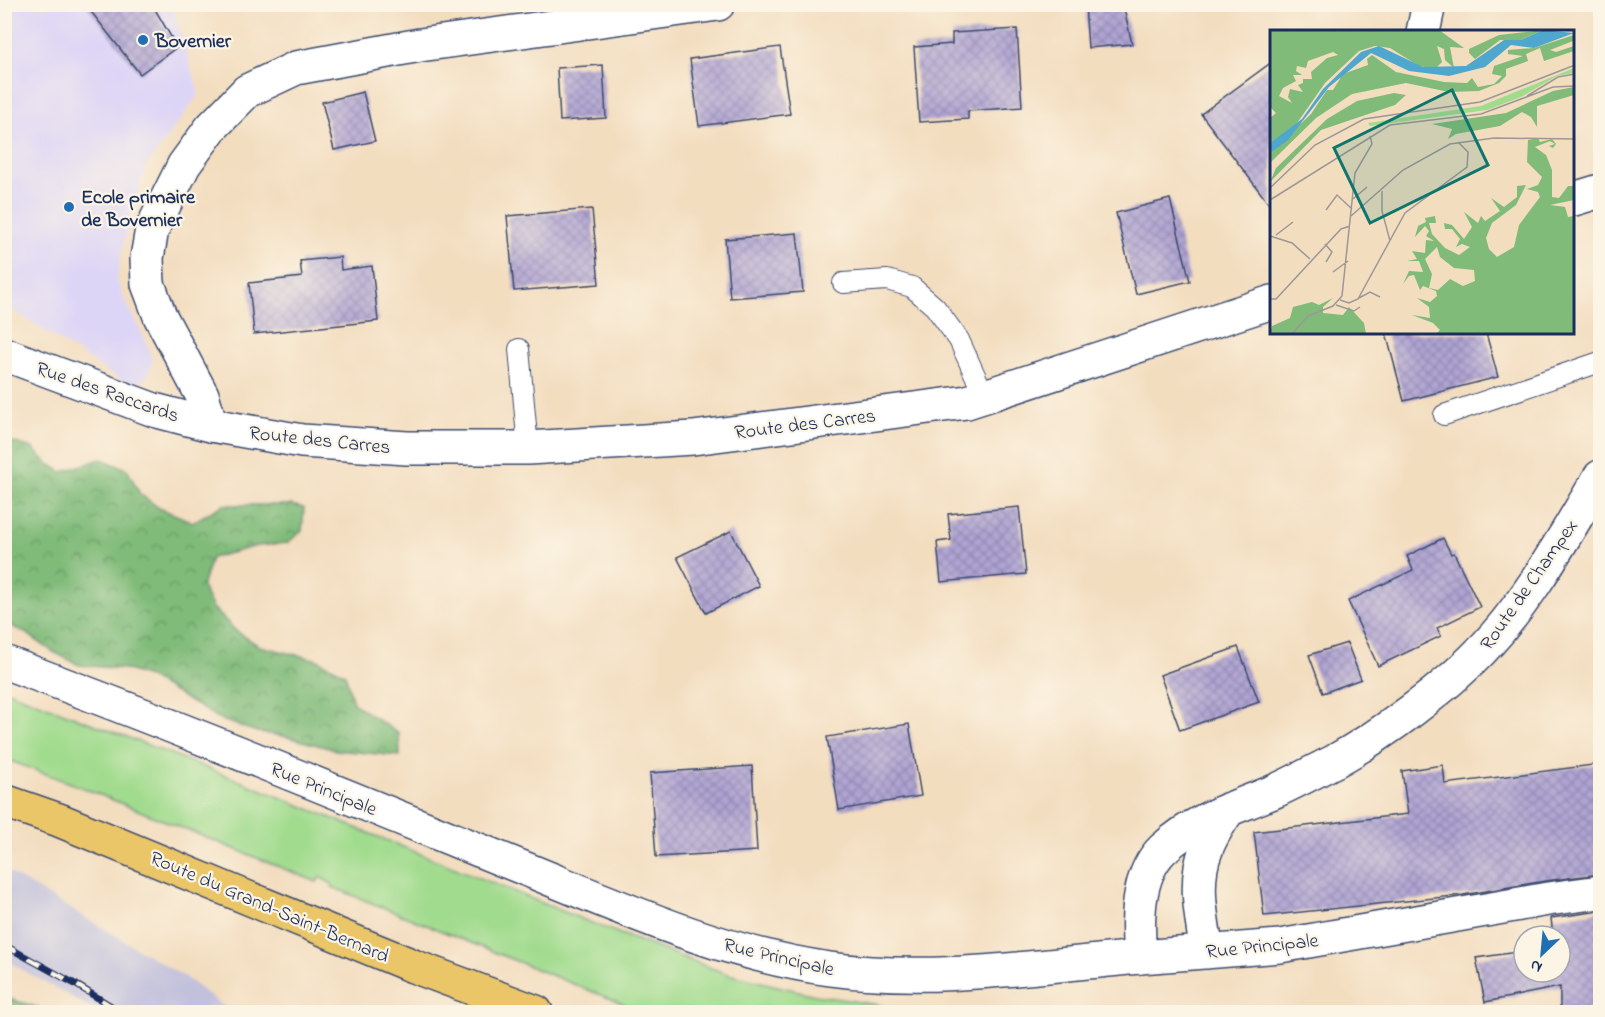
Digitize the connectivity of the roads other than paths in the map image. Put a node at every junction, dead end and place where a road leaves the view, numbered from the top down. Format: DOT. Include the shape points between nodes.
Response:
graph roads {
  1 [pos="718,4"];
  2 [pos="1429,4"];
  3 [pos="1423,30"];
  4 [pos="1600,191"];
  5 [pos="1575,199"];
  6 [pos="843,284"];
  7 [pos="1270,303"];
  8 [pos="519,349"];
  9 [pos="4,354"];
  10 [pos="1600,362"];
  11 [pos="985,397"];
  12 [pos="1444,414"];
  13 [pos="211,425"];
  14 [pos="528,448"];
  15 [pos="1600,477"];
  16 [pos="4,662"];
  17 [pos="4,801"];
  18 [pos="1229,809"];
  19 [pos="1600,892"];
  20 [pos="1207,952"];
  21 [pos="1140,957"];
  22 [pos="536,1012"];
  1 -- 13 [label="street" via="420,45 296,68 248,92 211,128 184,165 152,229 147,258 148,284 160,316 202,395"];
  2 -- 3 [label="street"];
  4 -- 5 [label="street"];
  6 -- 11 [label="lane" via="887,280 912,287 934,307 959,340"];
  7 -- 11 [label="street, Route des Carres"];
  8 -- 14 [label="lane"];
  9 -- 13 [label="street, Rue des Raccards" via="154,410"];
  10 -- 12 [label="lane"];
  11 -- 14 [label="street, Route des Carres" via="693,438"];
  13 -- 14 [label="street, Route des Carres" via="302,441 407,448"];
  15 -- 18 [label="street, Route de Champex" via="1534,582 1472,660 1425,700 1347,754"];
  16 -- 21 [label="street, Rue Principale" via="603,900 757,955 867,974 915,975"];
  17 -- 22 [label="main road, Route du Grand-Saint-Bernard"];
  18 -- 20 [label="street" via="1205,852 1200,880"];
  18 -- 21 [label="street, Route de Champex" via="1184,833 1151,864 1142,888"];
  19 -- 20 [label="street, Rue Principale" via="1280,946"];
  20 -- 21 [label="street, Rue Principale"];
}
